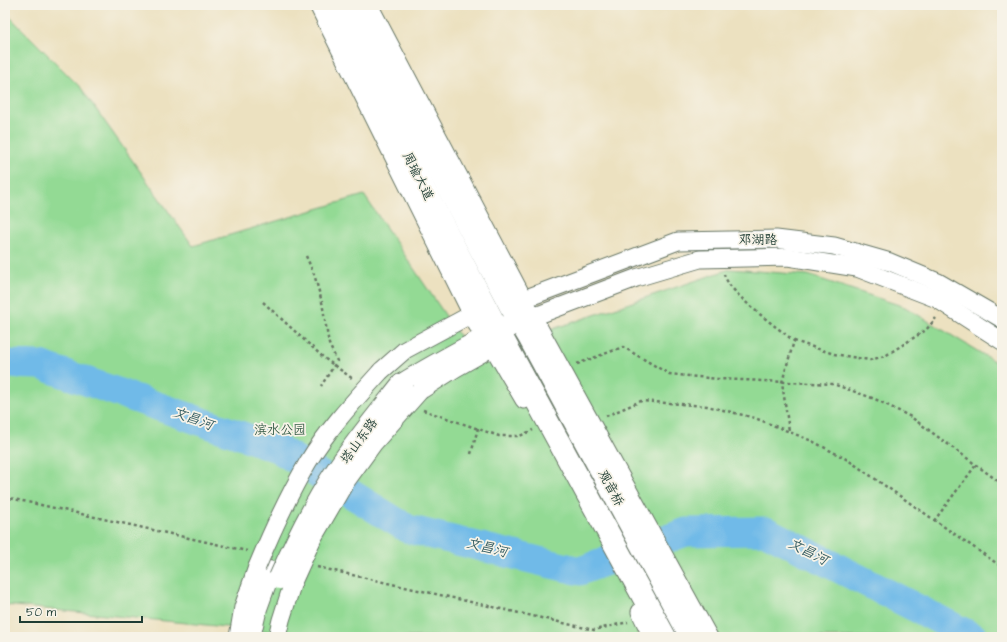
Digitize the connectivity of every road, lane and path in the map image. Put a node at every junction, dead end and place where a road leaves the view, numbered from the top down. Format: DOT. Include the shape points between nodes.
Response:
graph roads {
  1 [pos="318,5"];
  2 [pos="335,5"];
  3 [pos="351,5"];
  4 [pos="369,5"];
  5 [pos="306,256"];
  6 [pos="719,258"];
  7 [pos="947,306"];
  8 [pos="522,311"];
  9 [pos="1002,319"];
  10 [pos="489,331"];
  11 [pos="530,339"];
  12 [pos="794,341"];
  13 [pos="1002,341"];
  14 [pos="562,370"];
  15 [pos="398,382"];
  16 [pos="782,382"];
  17 [pos="321,386"];
  18 [pos="478,428"];
  19 [pos="594,429"];
  20 [pos="789,432"];
  21 [pos="471,454"];
  22 [pos="976,465"];
  23 [pos="1002,484"];
  24 [pos="5,497"];
  25 [pos="934,521"];
  26 [pos="312,566"];
  27 [pos="1002,567"];
  28 [pos="270,570"];
  29 [pos="642,616"];
  30 [pos="238,637"];
  31 [pos="250,637"];
  32 [pos="263,637"];
  33 [pos="277,637"];
  34 [pos="652,637"];
  35 [pos="665,637"];
  36 [pos="691,637"];
  37 [pos="709,637"];
  1 -- 10 [label="street"];
  2 -- 10 [label="main road, 周瑜大道"];
  3 -- 8 [label="main road, 周瑜大道"];
  4 -- 8 [label="street"];
  5 -- 17 [label="path" via="322,302 329,344 337,361"];
  6 -- 7 [label="street" via="788,257 857,268 938,299"];
  6 -- 8 [label="street" via="700,259"];
  6 -- 12 [label="path" via="726,281 743,300"];
  7 -- 12 [label="path" via="926,330 885,356 870,360 834,354"];
  7 -- 13 [label="street"];
  8 -- 9 [label="street, 邓湖路" via="678,241 776,239 834,246 890,262 938,282"];
  8 -- 10 [label="main road, 塔山东路"];
  8 -- 11 [label="main road, 周瑜大道"];
  8 -- 14 [label="street"];
  10 -- 15 [label="main road, 塔山东路" via="435,364"];
  10 -- 29 [label="street"];
  10 -- 35 [label="main road, 观音桥"];
  11 -- 36 [label="main road, 观音桥"];
  12 -- 16 [label="path"];
  14 -- 16 [label="path" via="623,347 669,374"];
  14 -- 19 [label="street"];
  15 -- 28 [label="main road, 塔山东路, bridge" via="334,476 302,530"];
  15 -- 28 [label="street, bridge" via="337,421 308,462 279,514"];
  16 -- 20 [label="path"];
  16 -- 22 [label="path" via="833,384 875,399 912,417"];
  18 -- 21 [label="path"];
  19 -- 20 [label="path" via="641,401 707,406 755,418"];
  19 -- 37 [label="street"];
  20 -- 25 [label="path" via="848,460"];
  22 -- 23 [label="path"];
  22 -- 25 [label="path"];
  24 -- 28 [label="path"];
  25 -- 27 [label="path"];
  26 -- 29 [label="path" via="594,630"];
  28 -- 30 [label="street" via="243,607"];
  28 -- 31 [label="main road, 塔山东路" via="256,608"];
  28 -- 32 [label="main road, 塔山东路" via="268,613"];
  28 -- 33 [label="street" via="281,620"];
  29 -- 34 [label="street"];
}
